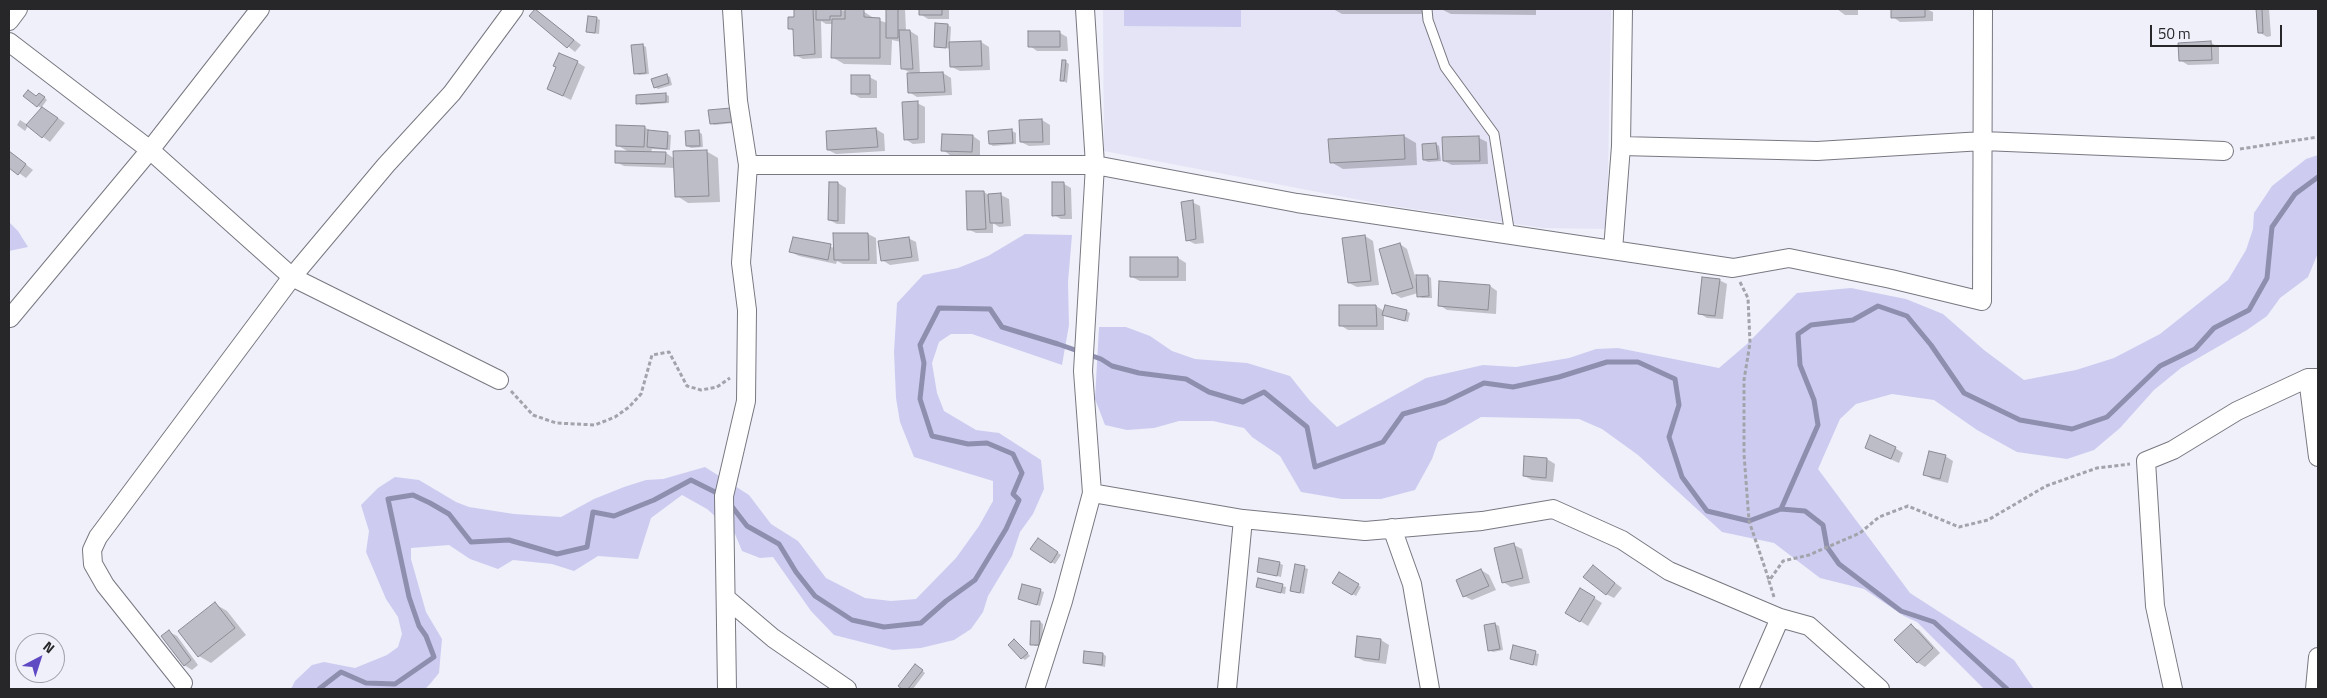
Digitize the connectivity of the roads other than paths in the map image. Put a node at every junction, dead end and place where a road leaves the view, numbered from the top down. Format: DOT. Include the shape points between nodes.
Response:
graph roads {
  1 [pos="18,9"];
  2 [pos="260,9"];
  3 [pos="514,9"];
  4 [pos="732,9"];
  5 [pos="1086,9"];
  6 [pos="1427,9"];
  7 [pos="1623,9"];
  8 [pos="1983,9"];
  9 [pos="9,21"];
  10 [pos="9,42"];
  11 [pos="1983,141"];
  12 [pos="1621,146"];
  13 [pos="150,150"];
  14 [pos="2224,151"];
  15 [pos="748,164"];
  16 [pos="1095,165"];
  17 [pos="1510,235"];
  18 [pos="1613,250"];
  19 [pos="292,277"];
  20 [pos="10,318"];
  21 [pos="2313,378"];
  22 [pos="499,380"];
  23 [pos="2318,457"];
  24 [pos="1092,493"];
  25 [pos="1243,518"];
  26 [pos="1392,528"];
  27 [pos="726,598"];
  28 [pos="1780,618"];
  29 [pos="2318,657"];
  30 [pos="183,683"];
  31 [pos="727,689"];
  32 [pos="847,689"];
  33 [pos="1035,689"];
  34 [pos="1227,689"];
  35 [pos="1430,689"];
  36 [pos="1749,689"];
  37 [pos="1880,689"];
  38 [pos="2173,689"];
  39 [pos="2315,689"];
  1 -- 9 [label="street"];
  2 -- 13 [label="street"];
  3 -- 19 [label="street" via="452,93 386,165"];
  4 -- 15 [label="street" via="738,101"];
  5 -- 16 [label="street"];
  6 -- 17 [label="lane" via="1445,68 1494,134"];
  7 -- 12 [label="street"];
  8 -- 11 [label="street"];
  10 -- 13 [label="street"];
  11 -- 12 [label="street" via="1817,151"];
  11 -- 14 [label="street"];
  11 -- 18 [label="street" via="1982,301 1789,258 1733,268"];
  12 -- 18 [label="street"];
  13 -- 19 [label="street"];
  13 -- 20 [label="street"];
  15 -- 16 [label="street"];
  15 -- 27 [label="street" via="741,263 747,310 746,401 724,496"];
  16 -- 17 [label="street" via="1297,203"];
  16 -- 24 [label="street" via="1083,371"];
  17 -- 18 [label="street"];
  19 -- 22 [label="street"];
  19 -- 30 [label="street" via="98,537 92,550 93,564 105,586"];
  21 -- 23 [label="street"];
  21 -- 38 [label="street" via="2237,411 2173,450 2146,461 2155,606"];
  24 -- 25 [label="street"];
  24 -- 33 [label="street"];
  25 -- 26 [label="street" via="1364,531"];
  25 -- 34 [label="street"];
  26 -- 28 [label="street" via="1482,521 1553,509 1622,540 1669,572"];
  26 -- 35 [label="street" via="1412,584"];
  27 -- 31 [label="street"];
  27 -- 32 [label="street" via="773,638"];
  28 -- 36 [label="street"];
  28 -- 37 [label="street" via="1809,626"];
  29 -- 39 [label="street"];
}
